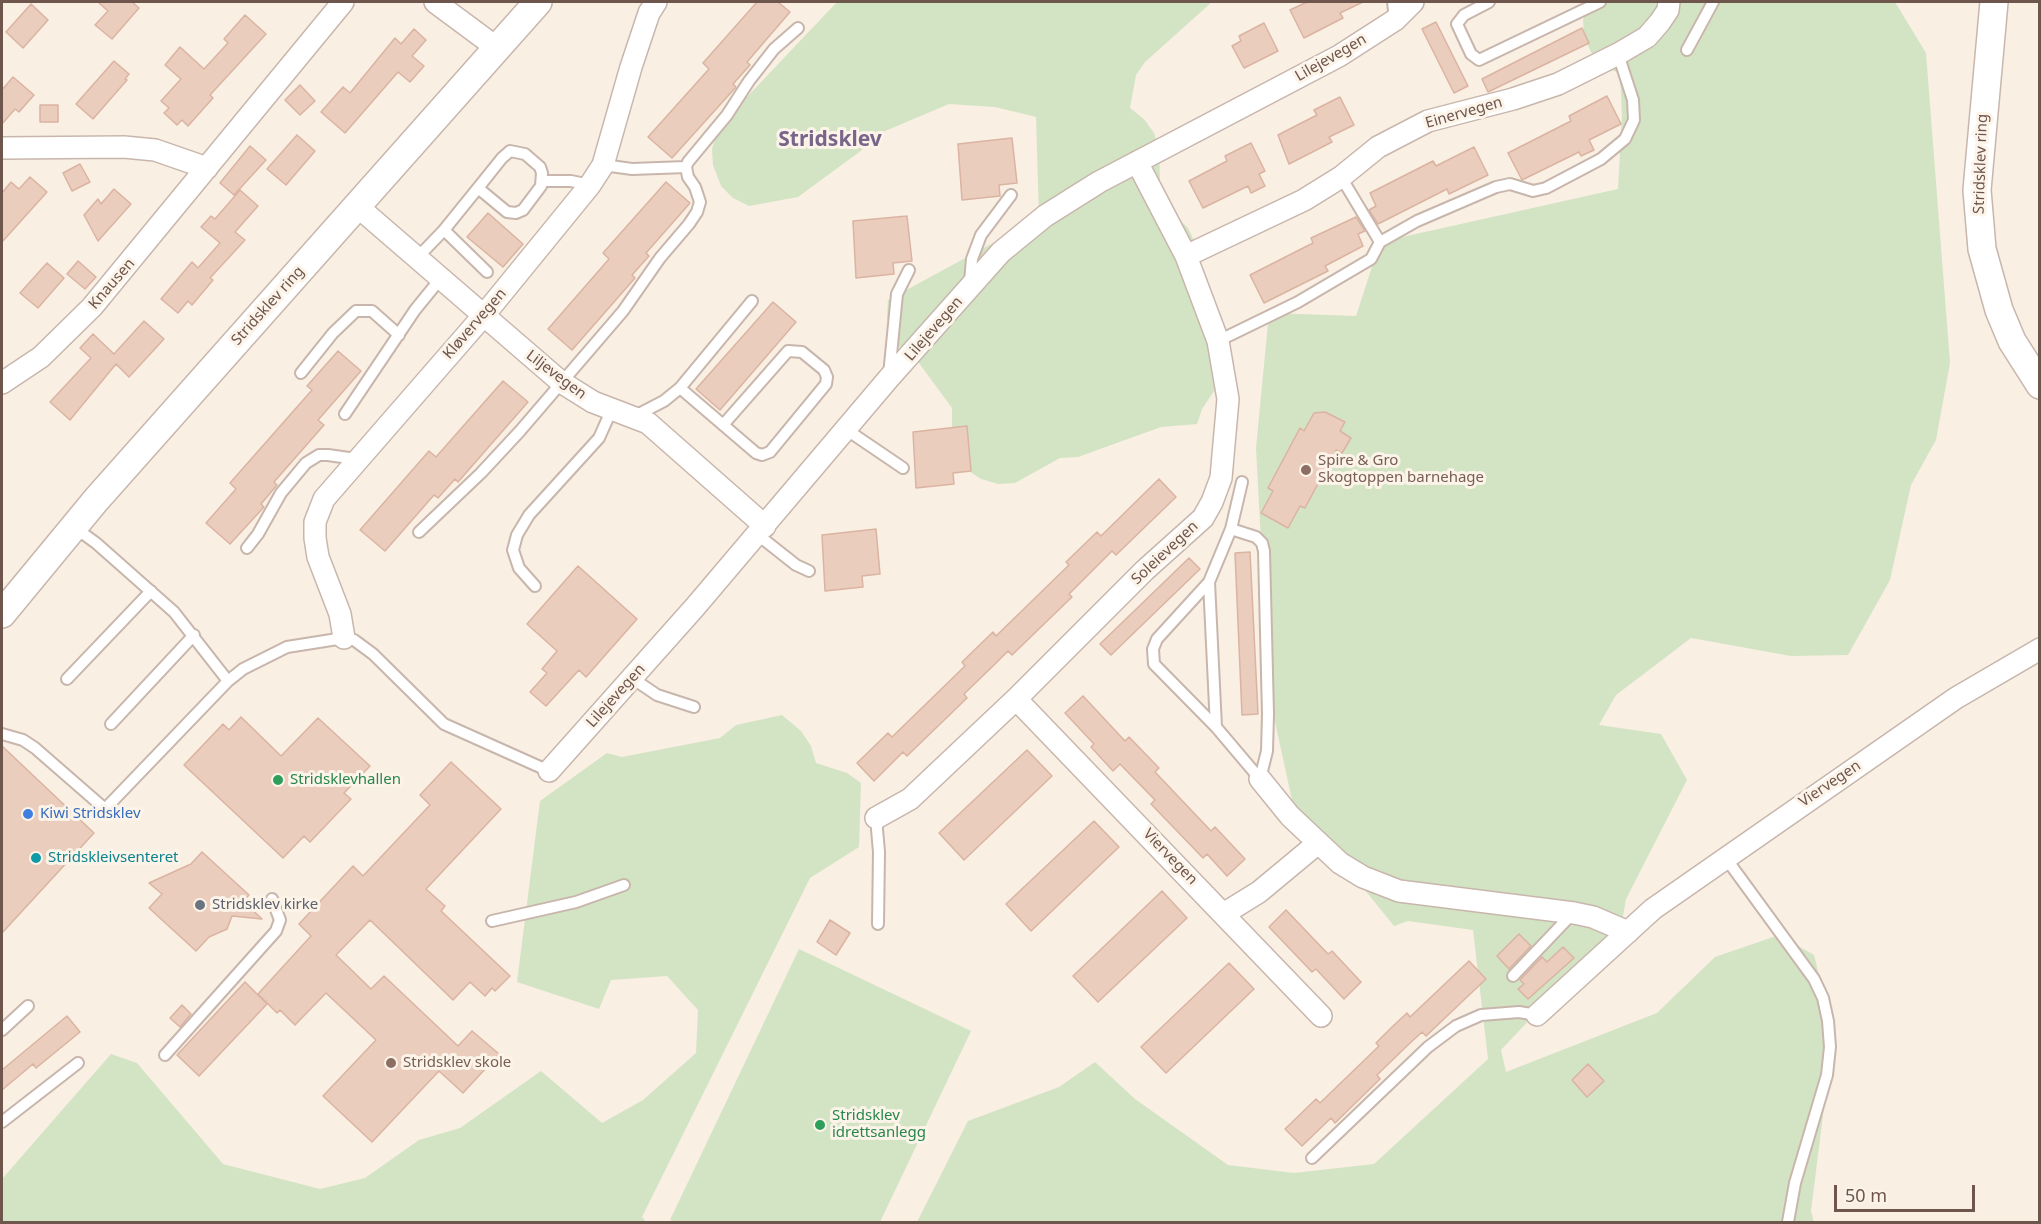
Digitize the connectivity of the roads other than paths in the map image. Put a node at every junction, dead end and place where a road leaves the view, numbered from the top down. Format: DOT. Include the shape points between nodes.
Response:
graph roads {
  1 [pos="344,2"];
  2 [pos="435,2"];
  3 [pos="538,2"];
  4 [pos="656,2"];
  5 [pos="1413,2"];
  6 [pos="1489,2"];
  7 [pos="1600,2"];
  8 [pos="1669,2"];
  9 [pos="1713,2"];
  10 [pos="1994,2"];
  11 [pos="1394,10"];
  12 [pos="798,28"];
  13 [pos="497,48"];
  14 [pos="1686,50"];
  15 [pos="1618,54"];
  16 [pos="2,148"];
  17 [pos="1137,162"];
  18 [pos="603,165"];
  19 [pos="686,167"];
  20 [pos="207,168"];
  21 [pos="1341,177"];
  22 [pos="542,181"];
  23 [pos="590,186"];
  24 [pos="478,188"];
  25 [pos="1011,195"];
  26 [pos="357,206"];
  27 [pos="444,230"];
  28 [pos="1380,242"];
  29 [pos="1186,256"];
  30 [pos="417,258"];
  31 [pos="909,270"];
  32 [pos="487,272"];
  33 [pos="441,278"];
  34 [pos="969,288"];
  35 [pos="752,301"];
  36 [pos="484,315"];
  37 [pos="399,335"];
  38 [pos="1218,341"];
  39 [pos="301,373"];
  40 [pos="889,378"];
  41 [pos="561,382"];
  42 [pos="2,383"];
  43 [pos="2040,385"];
  44 [pos="680,388"];
  45 [pos="612,408"];
  46 [pos="345,414"];
  47 [pos="634,416"];
  48 [pos="723,425"];
  49 [pos="847,430"];
  50 [pos="356,459"];
  51 [pos="903,468"];
  52 [pos="1242,482"];
  53 [pos="74,527"];
  54 [pos="1231,529"];
  55 [pos="761,531"];
  56 [pos="419,532"];
  57 [pos="247,548"];
  58 [pos="809,571"];
  59 [pos="1209,582"];
  60 [pos="535,586"];
  61 [pos="151,591"];
  62 [pos="2,614"];
  63 [pos="194,635"];
  64 [pos="344,638"];
  65 [pos="2040,649"];
  66 [pos="632,678"];
  67 [pos="67,679"];
  68 [pos="228,681"];
  69 [pos="1016,699"];
  70 [pos="693,707"];
  71 [pos="111,724"];
  72 [pos="1216,728"];
  73 [pos="2,734"];
  74 [pos="549,771"];
  75 [pos="1260,779"];
  76 [pos="876,818"];
  77 [pos="1318,843"];
  78 [pos="1725,857"];
  79 [pos="624,885"];
  80 [pos="272,899"];
  81 [pos="1225,913"];
  82 [pos="1574,913"];
  83 [pos="492,921"];
  84 [pos="878,924"];
  85 [pos="1628,932"];
  86 [pos="1513,976"];
  87 [pos="28,1006"];
  88 [pos="1537,1015"];
  89 [pos="1321,1016"];
  90 [pos="2,1030"];
  91 [pos="165,1055"];
  92 [pos="78,1063"];
  93 [pos="2,1122"];
  94 [pos="1312,1158"];
  95 [pos="1788,1222"];
  1 -- 20 [label="street, Knausen"];
  2 -- 13 [label="street"];
  3 -- 13 [label="street, Stridsklev ring"];
  4 -- 18 [label="street, Kløvervegen" via="631,67"];
  5 -- 11 [label="street, Lilejevegen"];
  6 -- 7 [label="lane" via="1464,15 1457,24 1471,54 1479,60"];
  8 -- 15 [label="street, Einervegen" via="1668,10 1647,38"];
  9 -- 14 [label="lane"];
  10 -- 43 [label="street, Stridsklev ring" via="1978,178 1981,238 1999,310 2012,341"];
  11 -- 17 [label="street, Lilejevegen" via="1339,56"];
  12 -- 19 [label="lane" via="774,49"];
  13 -- 26 [label="street, Stridsklev ring"];
  15 -- 21 [label="street, Einervegen" via="1558,84 1428,121 1378,147"];
  15 -- 28 [label="lane" via="1633,100 1634,120 1625,139 1601,159 1546,188 1533,191 1510,184 1496,187"];
  16 -- 20 [label="street" via="155,150"];
  17 -- 29 [label="street, Soleievegen"];
  17 -- 34 [label="street, Lilejevegen" via="1045,216 1001,252"];
  18 -- 19 [label="lane" via="643,169"];
  18 -- 23 [label="street, Kløvervegen"];
  19 -- 41 [label="lane" via="699,196 697,212 623,311"];
  20 -- 42 [label="street, Knausen" via="92,307 41,357"];
  21 -- 28 [label="lane"];
  21 -- 29 [label="street, Einervegen" via="1304,200"];
  22 -- 23 [label="lane" via="571,181"];
  22 -- 24 [label="lane" via="523,210 516,213 507,212"];
  22 -- 24 [label="lane" via="540,166 525,153 510,151"];
  23 -- 36 [label="street, Kløvervegen"];
  24 -- 27 [label="lane"];
  25 -- 34 [label="lane" via="981,235 972,259"];
  26 -- 30 [label="street, Liljevegen"];
  26 -- 53 [label="street, Stridsklev ring"];
  27 -- 30 [label="lane"];
  27 -- 32 [label="lane"];
  28 -- 38 [label="lane" via="1371,258 1298,302"];
  29 -- 38 [label="street, Soleievegen"];
  30 -- 33 [label="street, Liljevegen"];
  31 -- 40 [label="lane" via="897,294"];
  33 -- 36 [label="street, Liljevegen"];
  33 -- 37 [label="lane"];
  34 -- 40 [label="street, Lilejevegen"];
  35 -- 44 [label="lane"];
  36 -- 41 [label="street, Liljevegen"];
  36 -- 50 [label="street, Kløvervegen"];
  37 -- 39 [label="lane" via="372,311 356,311"];
  37 -- 46 [label="lane"];
  38 -- 69 [label="street, Soleievegen" via="1228,399 1221,478 1203,518"];
  40 -- 49 [label="street, Lilejevegen"];
  41 -- 45 [label="street, Liljevegen" via="593,402"];
  41 -- 56 [label="lane" via="481,473"];
  44 -- 47 [label="lane"];
  44 -- 48 [label="lane"];
  45 -- 47 [label="street, Liljevegen"];
  45 -- 60 [label="lane" via="599,438 529,515 517,535 513,550 519,568"];
  47 -- 55 [label="street, Liljevegen" via="648,423"];
  48 -- 48 [label="lane" via="756,453 770,452 826,384 824,370 802,351 788,351"];
  49 -- 51 [label="lane"];
  49 -- 55 [label="street, Lilejevegen"];
  50 -- 57 [label="lane" via="319,455 306,463 281,493"];
  50 -- 64 [label="street, Kløvervegen" via="324,499 315,522 318,557 340,614"];
  52 -- 54 [label="lane"];
  53 -- 61 [label="lane"];
  53 -- 62 [label="street, Stridsklev ring"];
  54 -- 59 [label="lane"];
  54 -- 75 [label="lane" via="1256,537 1264,551 1268,714 1267,751"];
  55 -- 58 [label="lane" via="796,565"];
  55 -- 66 [label="street, Lilejevegen"];
  59 -- 72 [label="lane"];
  59 -- 72 [label="lane" via="1157,639 1153,657 1160,672"];
  61 -- 63 [label="lane"];
  61 -- 67 [label="lane"];
  63 -- 68 [label="lane"];
  63 -- 71 [label="lane"];
  64 -- 68 [label="lane" via="287,647"];
  64 -- 74 [label="lane" via="354,640 373,654 444,724"];
  65 -- 78 [label="street, Viervegen" via="1956,698"];
  66 -- 70 [label="lane" via="657,695"];
  66 -- 74 [label="street, Lilejevegen"];
  68 -- 73 [label="lane" via="105,809 35,748"];
  69 -- 76 [label="street, Soleievegen" via="910,799"];
  69 -- 81 [label="street, Viervegen"];
  72 -- 75 [label="lane"];
  75 -- 77 [label="street"];
  76 -- 84 [label="lane"];
  77 -- 81 [label="street" via="1259,892"];
  77 -- 82 [label="street" via="1363,878 1399,891"];
  78 -- 85 [label="street, Viervegen"];
  78 -- 95 [label="lane" via="1814,979 1828,1021 1827,1075 1795,1183"];
  79 -- 83 [label="lane" via="576,902"];
  80 -- 91 [label="lane" via="280,920 276,931"];
  81 -- 89 [label="street, Viervegen"];
  82 -- 85 [label="street"];
  82 -- 86 [label="lane"];
  85 -- 88 [label="street, Viervegen"];
  87 -- 90 [label="lane"];
  88 -- 94 [label="lane" via="1481,1015 1456,1026 1428,1047"];
  92 -- 93 [label="lane"];
}
